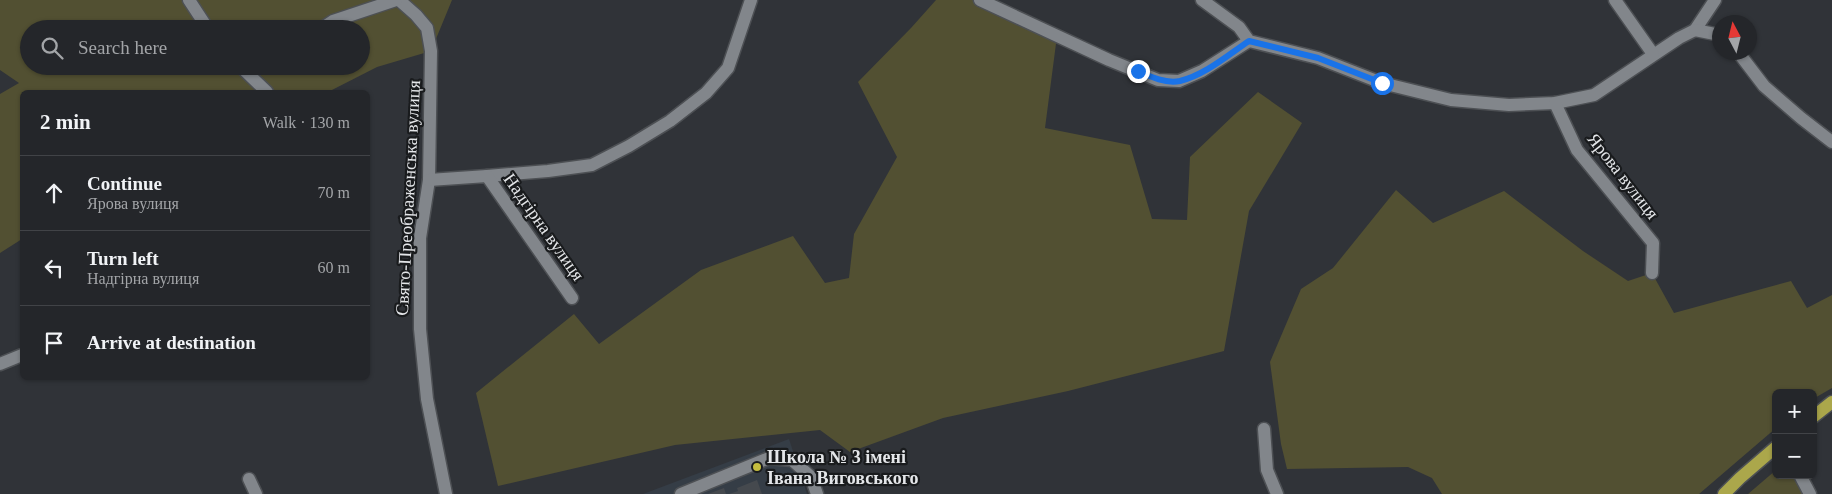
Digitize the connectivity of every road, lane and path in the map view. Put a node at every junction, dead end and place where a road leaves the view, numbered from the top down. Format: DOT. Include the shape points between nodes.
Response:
graph roads {
  1 [pos="189,0"];
  2 [pos="398,0"];
  3 [pos="751,0"];
  4 [pos="980,0"];
  5 [pos="1202,0"];
  6 [pos="1615,0"];
  7 [pos="1715,0"];
  8 [pos="202,20"];
  9 [pos="336,20"];
  10 [pos="1695,30"];
  11 [pos="1712,33"];
  12 [pos="1249,41"];
  13 [pos="1652,54"];
  14 [pos="1744,60"];
  15 [pos="249,75"];
  16 [pos="265,90"];
  17 [pos="1555,103"];
  18 [pos="1832,142"];
  19 [pos="487,176"];
  20 [pos="429,180"];
  21 [pos="1652,273"];
  22 [pos="572,298"];
  23 [pos="20,356"];
  24 [pos="0,364"];
  25 [pos="1832,402"];
  26 [pos="1817,414"];
  27 [pos="1264,429"];
  28 [pos="1772,450"];
  29 [pos="249,479"];
  30 [pos="1802,479"];
  31 [pos="256,494"];
  32 [pos="446,494"];
  33 [pos="681,494"];
  34 [pos="817,494"];
  35 [pos="1277,494"];
  36 [pos="1724,494"];
  37 [pos="1810,494"];
  1 -- 8 [label="street"];
  2 -- 9 [label="street"];
  2 -- 20 [label="street, Свято-Преображенська вулиця" via="428,28 431,51"];
  3 -- 19 [label="street, Надгірна вулиця" via="728,68 706,93 670,121 592,165"];
  4 -- 12 [label="street" via="1158,80 1179,81 1202,71"];
  5 -- 12 [label="street" via="1239,27"];
  6 -- 13 [label="street"];
  7 -- 10 [label="street"];
  10 -- 11 [label="street"];
  10 -- 13 [label="street"];
  12 -- 17 [label="street" via="1318,58 1382,83 1452,100 1509,105"];
  13 -- 17 [label="street" via="1594,95"];
  14 -- 18 [label="street" via="1764,86"];
  15 -- 16 [label="street"];
  17 -- 21 [label="street, Ярова вулиця" via="1577,150 1652,243"];
  19 -- 20 [label="street, Надгірна вулиця"];
  19 -- 22 [label="street, Надгірна вулиця"];
  20 -- 32 [label="street, Свято-Преображенська вулиця" via="420,238 420,329 427,399"];
  23 -- 24 [label="street"];
  25 -- 26 [label="main road"];
  27 -- 35 [label="street" via="1267,470"];
  28 -- 36 [label="main road"];
  29 -- 31 [label="street"];
  30 -- 37 [label="street"];
  33 -- 34 [label="street" via="769,458 792,460 811,476"];
}
